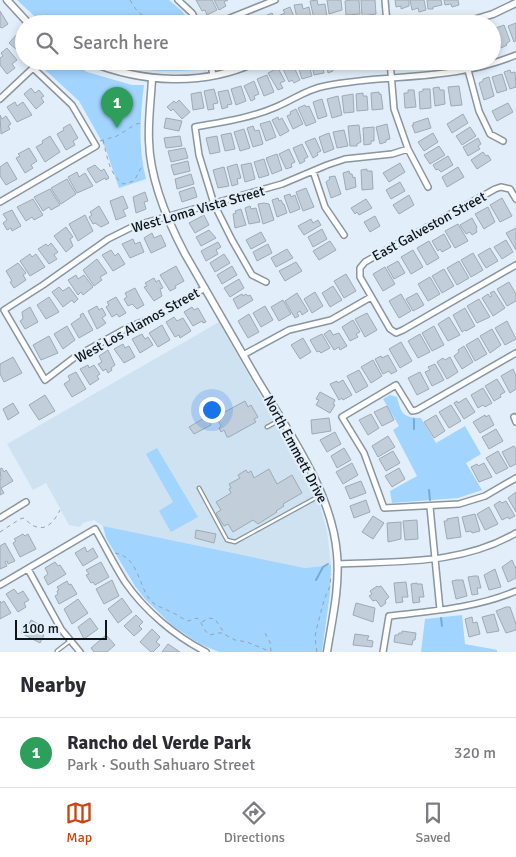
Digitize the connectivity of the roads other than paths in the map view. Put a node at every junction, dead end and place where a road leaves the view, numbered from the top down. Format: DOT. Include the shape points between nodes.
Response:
graph roads {
  1 [pos="7,0"];
  2 [pos="178,0"];
  3 [pos="275,0"];
  4 [pos="385,0"];
  5 [pos="516,3"];
  6 [pos="21,15"];
  7 [pos="193,15"];
  8 [pos="238,15"];
  9 [pos="386,15"];
  10 [pos="490,15"];
  11 [pos="516,55"];
  12 [pos="501,61"];
  13 [pos="31,70"];
  14 [pos="35,70"];
  15 [pos="113,70"];
  16 [pos="210,70"];
  17 [pos="229,70"];
  18 [pos="390,70"];
  19 [pos="468,70"];
  20 [pos="210,76"];
  21 [pos="152,79"];
  22 [pos="391,79"];
  23 [pos="0,99"];
  24 [pos="502,141"];
  25 [pos="408,149"];
  26 [pos="313,171"];
  27 [pos="428,187"];
  28 [pos="516,199"];
  29 [pos="1,201"];
  30 [pos="214,204"];
  31 [pos="168,216"];
  32 [pos="344,235"];
  33 [pos="516,265"];
  34 [pos="266,282"];
  35 [pos="204,288"];
  36 [pos="372,297"];
  37 [pos="516,354"];
  38 [pos="243,355"];
  39 [pos="45,380"];
  40 [pos="281,419"];
  41 [pos="268,427"];
  42 [pos="516,478"];
  43 [pos="199,488"];
  44 [pos="322,494"];
  45 [pos="26,502"];
  46 [pos="430,507"];
  47 [pos="0,518"];
  48 [pos="516,533"];
  49 [pos="434,559"];
  50 [pos="338,564"];
  51 [pos="28,569"];
  52 [pos="0,585"];
  53 [pos="516,591"];
  54 [pos="440,610"];
  55 [pos="70,641"];
  56 [pos="58,651"];
  57 [pos="80,652"];
  58 [pos="206,652"];
  59 [pos="327,652"];
  60 [pos="383,652"];
  1 -- 6 [label="street"];
  2 -- 7 [label="street"];
  3 -- 8 [label="street"];
  4 -- 9 [label="street"];
  5 -- 10 [label="street"];
  11 -- 12 [label="street"];
  13 -- 23 [label="street"];
  14 -- 29 [label="street" via="72,105 95,145"];
  15 -- 21 [label="street"];
  16 -- 20 [label="street"];
  17 -- 20 [label="street"];
  18 -- 22 [label="street"];
  19 -- 22 [label="street"];
  19 -- 24 [label="street" via="479,111 490,134"];
  20 -- 21 [label="street"];
  21 -- 31 [label="street, North Emmett Drive" via="148,141 155,178"];
  22 -- 25 [label="street" via="394,109"];
  22 -- 30 [label="street" via="322,86 276,107 195,127 199,155"];
  25 -- 26 [label="street, West Loma Vista Street" via="345,159"];
  25 -- 27 [label="street"];
  26 -- 30 [label="street, West Loma Vista Street" via="282,184"];
  26 -- 32 [label="street" via="325,207"];
  28 -- 36 [label="street, East Galveston Street" via="510,190 501,187 365,262 360,268 360,277"];
  30 -- 31 [label="street, West Loma Vista Street"];
  30 -- 34 [label="street" via="252,274"];
  31 -- 35 [label="street, North Emmett Drive"];
  31 -- 39 [label="street, West Loma Vista Street" via="134,226 108,239 4,310"];
  33 -- 36 [label="street" via="396,333 390,329"];
  35 -- 38 [label="street, North Emmett Drive"];
  35 -- 39 [label="street, West Los Alamos Street" via="158,316 127,328 83,353"];
  36 -- 38 [label="street" via="331,320 289,330"];
  37 -- 46 [label="street" via="417,410 412,411 396,385 342,417 364,453 384,508"];
  38 -- 40 [label="street, North Emmett Drive"];
  40 -- 41 [label="lane"];
  40 -- 44 [label="street, North Emmett Drive"];
  42 -- 46 [label="street" via="485,496 459,504"];
  43 -- 44 [label="lane" via="227,540 236,542"];
  44 -- 50 [label="street, North Emmett Drive" via="334,534"];
  45 -- 47 [label="street"];
  46 -- 49 [label="street"];
  48 -- 49 [label="street" via="484,549"];
  49 -- 50 [label="street"];
  49 -- 54 [label="street"];
  50 -- 59 [label="street, North Emmett Drive"];
  51 -- 52 [label="street"];
  51 -- 55 [label="street"];
  51 -- 58 [label="street" via="95,529 126,583 149,610 190,644"];
  53 -- 54 [label="street" via="496,599"];
  54 -- 60 [label="street" via="389,616"];
  55 -- 56 [label="lane"];
  55 -- 57 [label="street"];
}
